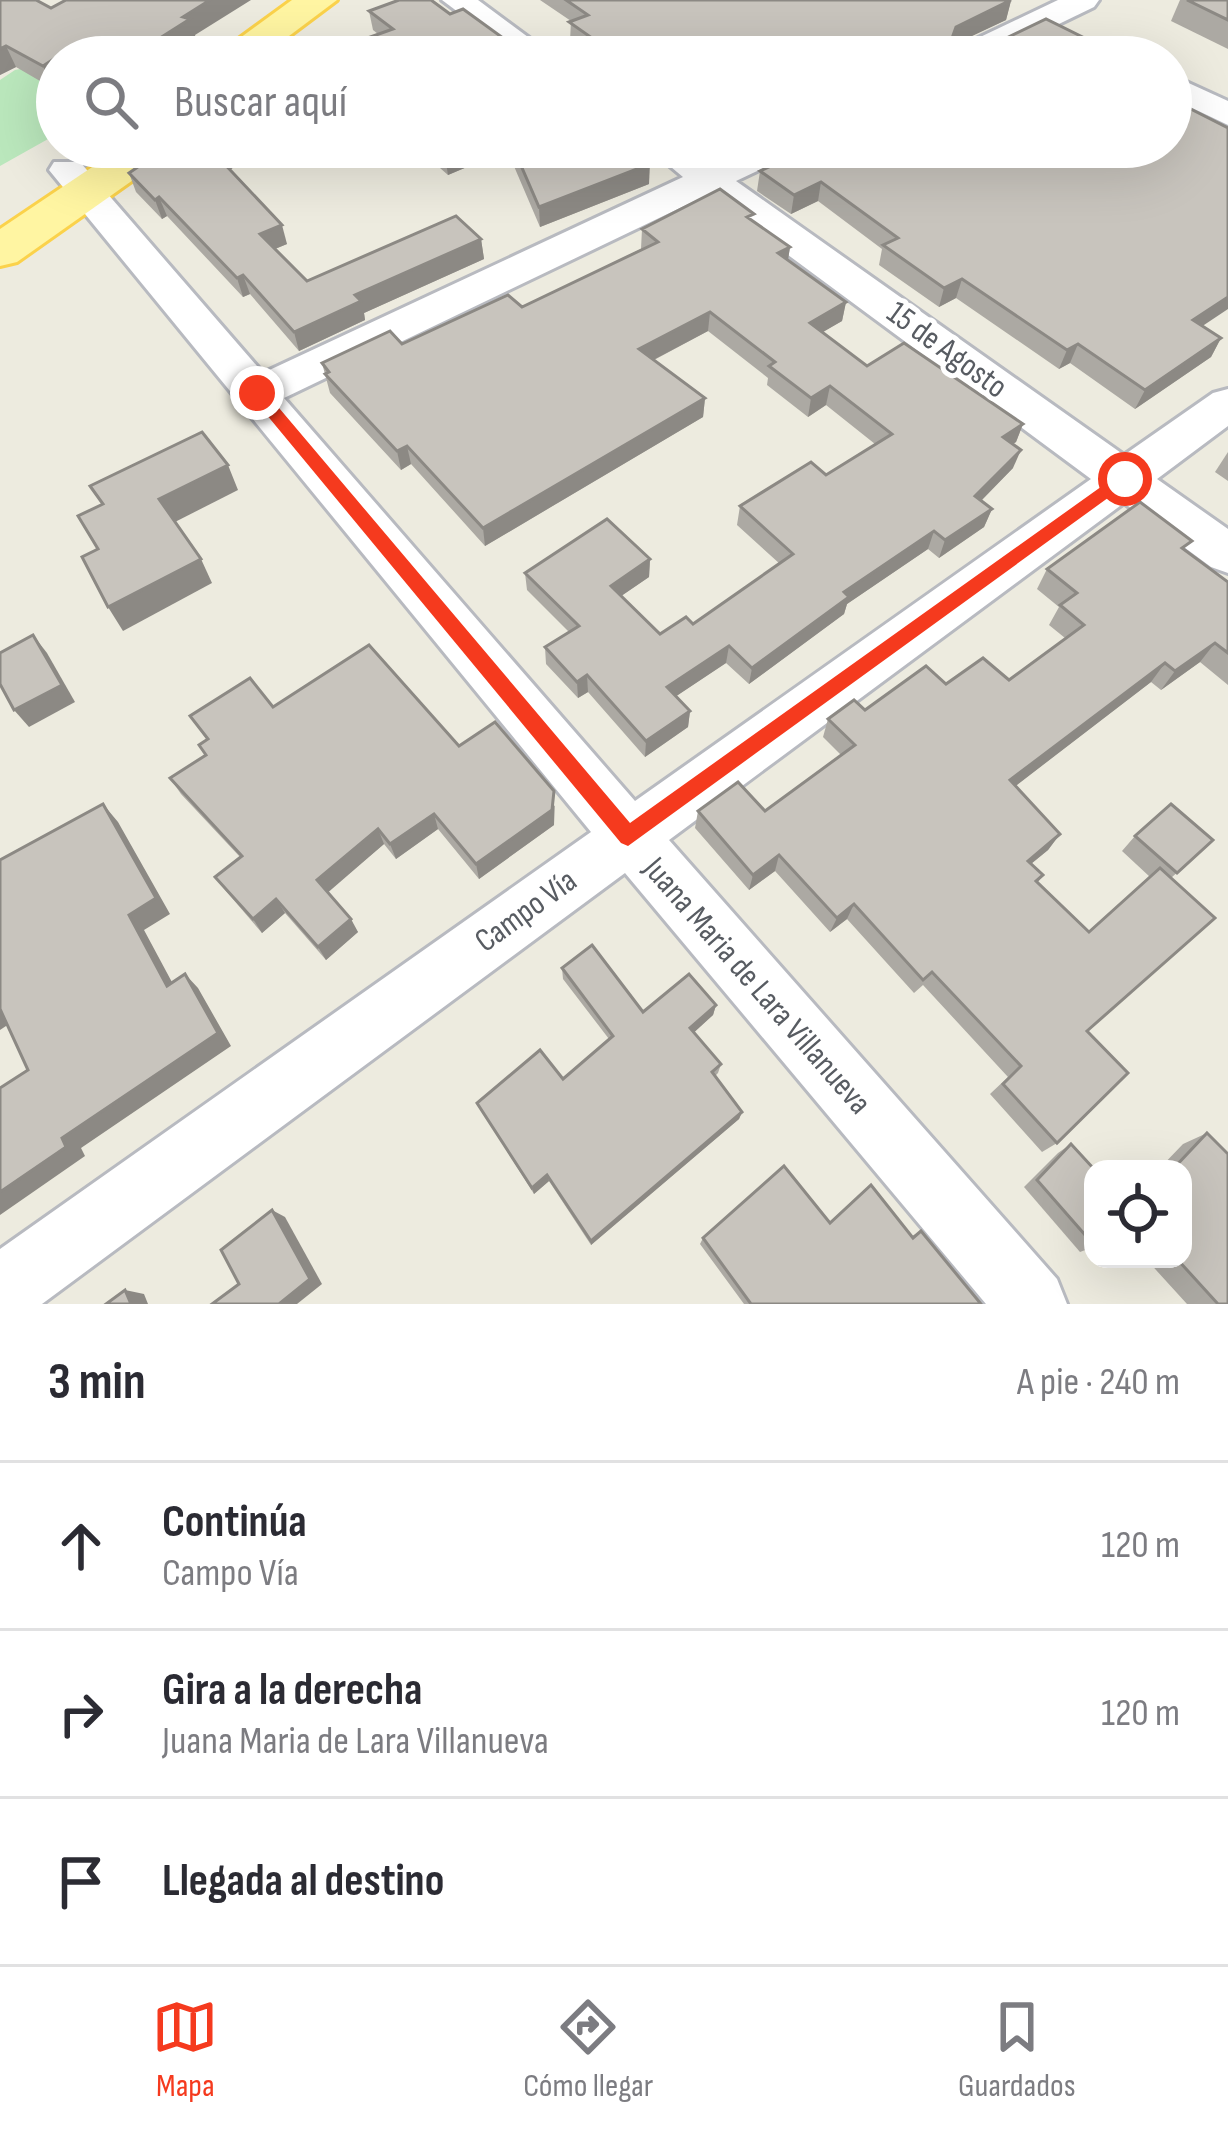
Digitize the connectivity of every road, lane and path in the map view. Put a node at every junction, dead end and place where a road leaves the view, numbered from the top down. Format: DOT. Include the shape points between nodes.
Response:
graph roads {
  1 [pos="458,0"];
  2 [pos="1009,0"];
  3 [pos="1083,0"];
  4 [pos="333,6"];
  5 [pos="1044,19"];
  6 [pos="275,36"];
  7 [pos="304,36"];
  8 [pos="509,36"];
  9 [pos="1009,36"];
  10 [pos="1077,36"];
  11 [pos="1192,97"];
  12 [pos="1228,116"];
  13 [pos="695,168"];
  14 [pos="734,168"];
  15 [pos="84,170"];
  16 [pos="711,179"];
  17 [pos="0,216"];
  18 [pos="0,251"];
  19 [pos="257,393"];
  20 [pos="1228,404"];
  21 [pos="1125,479"];
  22 [pos="1228,554"];
  23 [pos="628,836"];
  24 [pos="0,1292"];
  25 [pos="1032,1304"];
  1 -- 8 [label="street"];
  2 -- 5 [label="street"];
  3 -- 5 [label="street"];
  4 -- 6 [label="main road"];
  4 -- 7 [label="main road"];
  5 -- 9 [label="street"];
  5 -- 10 [label="street"];
  11 -- 12 [label="street"];
  13 -- 16 [label="street, 15 de Agosto"];
  14 -- 16 [label="street"];
  15 -- 17 [label="main road"];
  15 -- 18 [label="main road"];
  15 -- 19 [label="street, Juana Maria de Lara Villanueva"];
  16 -- 19 [label="street"];
  16 -- 21 [label="street, 15 de Agosto"];
  19 -- 23 [label="street, Juana Maria de Lara Villanueva"];
  20 -- 21 [label="street, Campo Vía"];
  21 -- 22 [label="street, 15 de Agosto"];
  21 -- 23 [label="street, Campo Vía"];
  23 -- 24 [label="street, Campo Vía"];
  23 -- 25 [label="street, Juana Maria de Lara Villanueva"];
}
